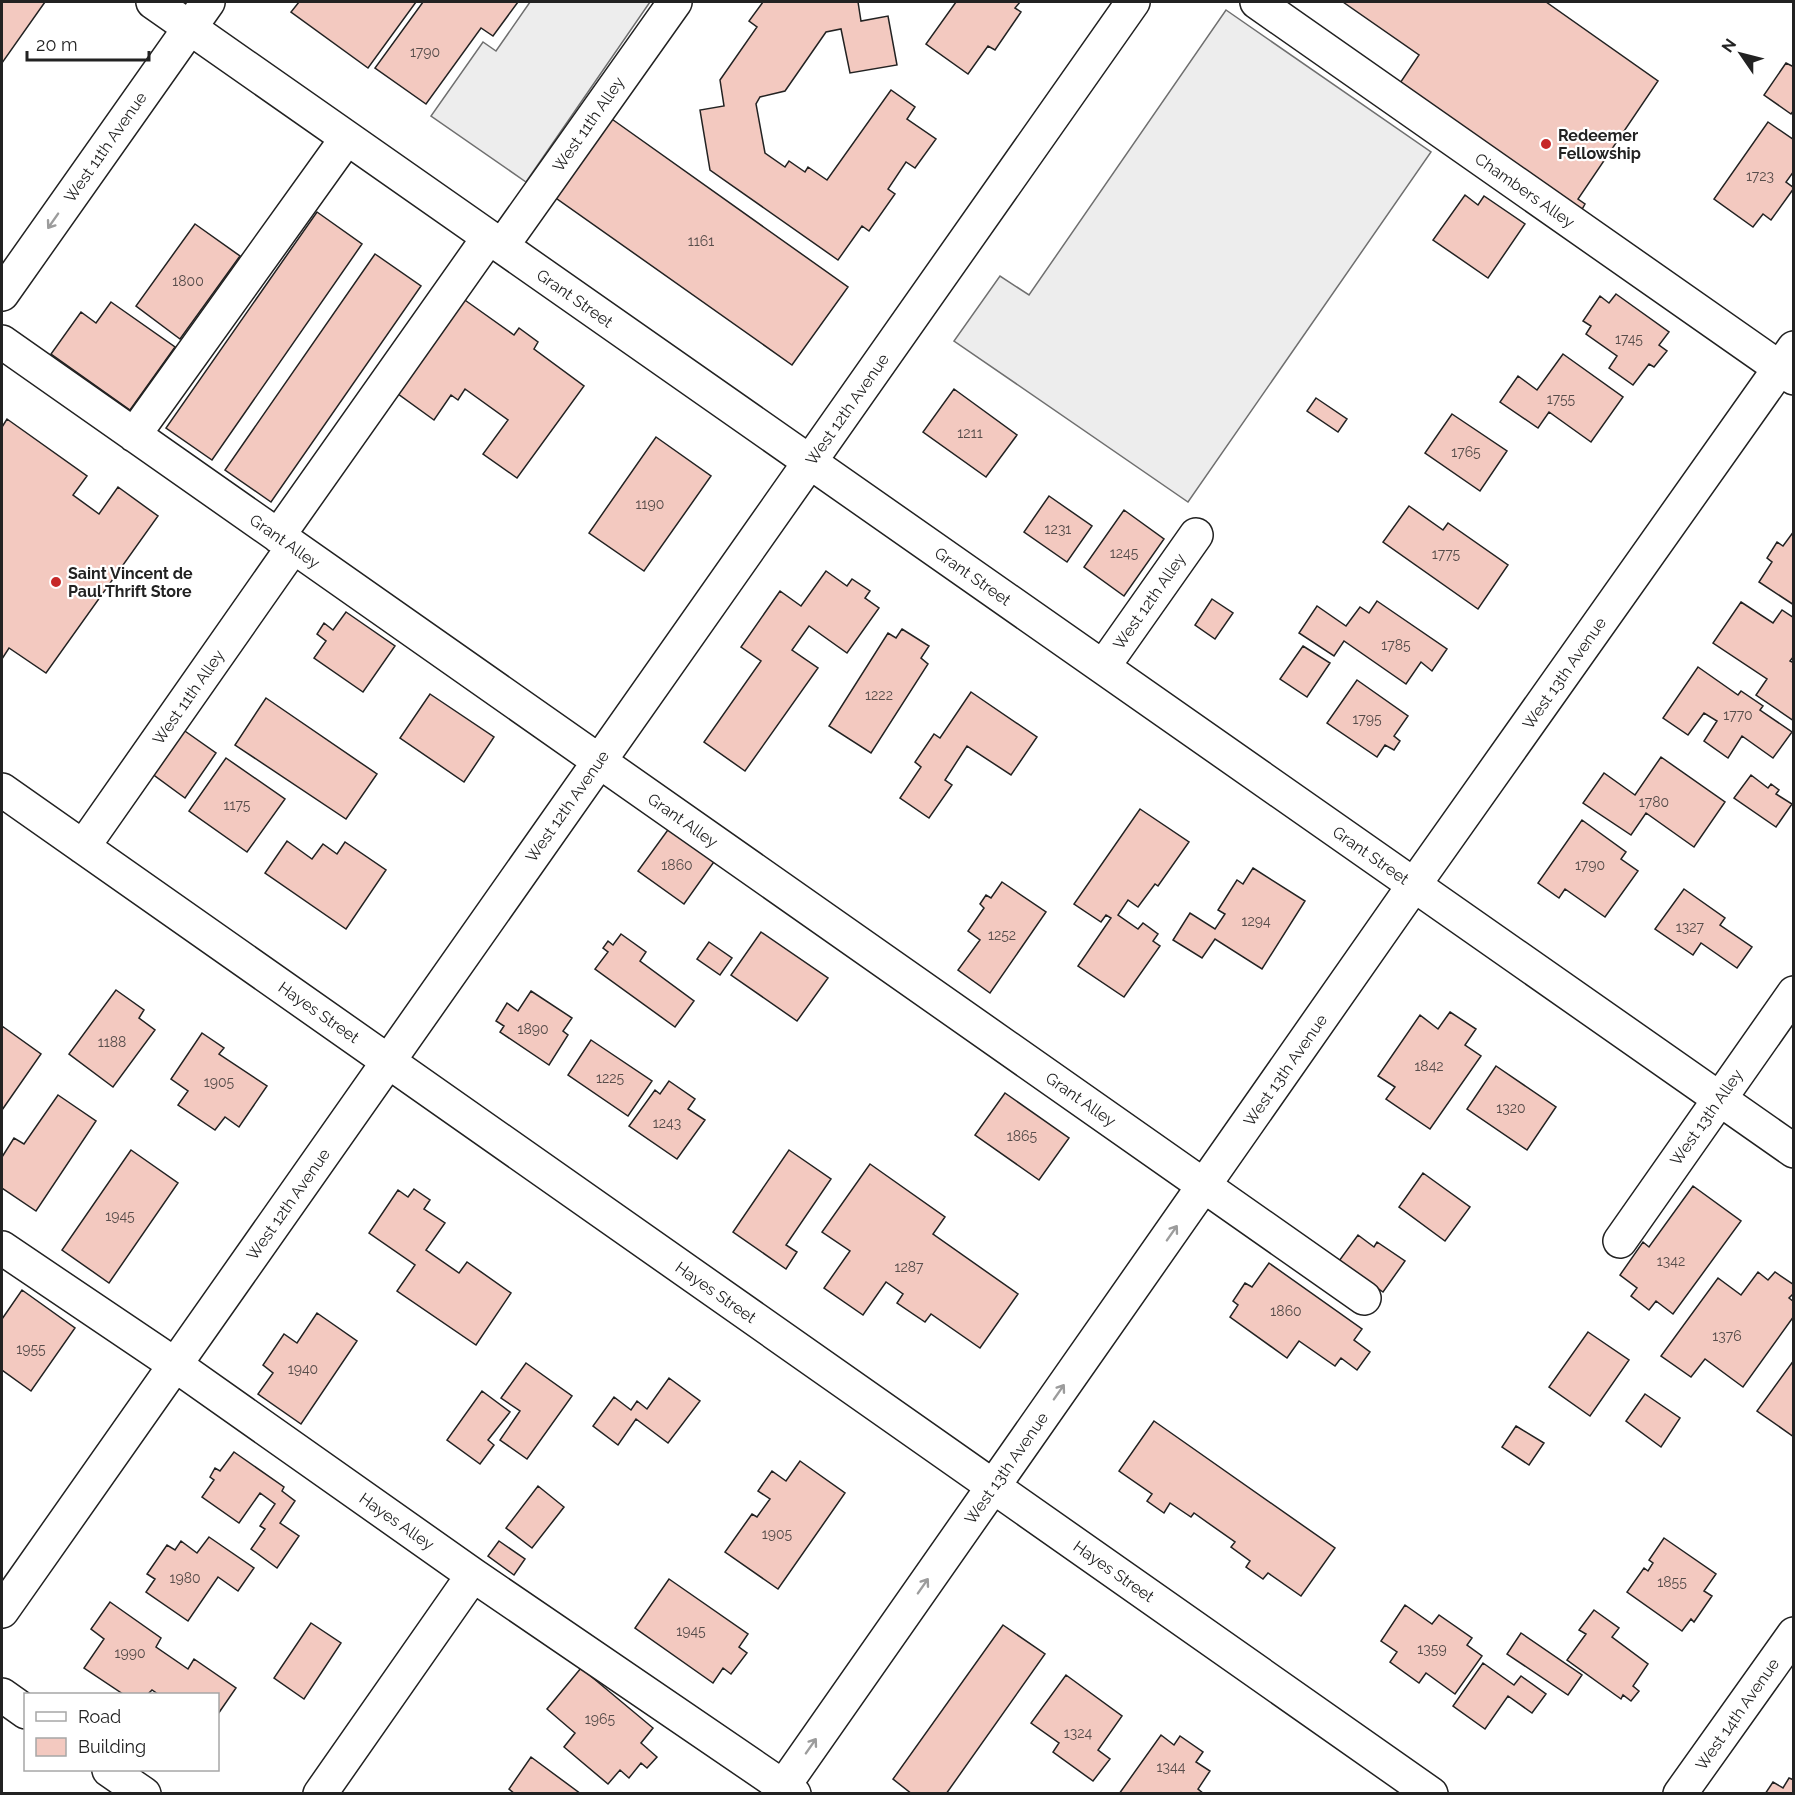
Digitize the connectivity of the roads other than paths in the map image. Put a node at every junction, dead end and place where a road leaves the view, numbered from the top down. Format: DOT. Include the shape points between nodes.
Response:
graph roads {
  1 [pos="153,2"];
  2 [pos="208,2"];
  3 [pos="675,2"];
  4 [pos="1133,2"];
  5 [pos="1257,2"];
  6 [pos="189,28"];
  7 [pos="347,138"];
  8 [pos="495,242"];
  9 [pos="2,294"];
  10 [pos="2,342"];
  11 [pos="1789,365"];
  12 [pos="134,435"];
  13 [pos="809,462"];
  14 [pos="1196,535"];
  15 [pos="286,542"];
  16 [pos="1103,667"];
  17 [pos="599,761"];
  18 [pos="2,790"];
  19 [pos="84,847"];
  20 [pos="1414,885"];
  21 [pos="1794,993"];
  22 [pos="388,1061"];
  23 [pos="1719,1099"];
  24 [pos="1794,1150"];
  25 [pos="1205,1186"];
  26 [pos="1620,1241"];
  27 [pos="2,1248"];
  28 [pos="1364,1298"];
  29 [pos="174,1364"];
  30 [pos="993,1486"];
  31 [pos="473,1575"];
  32 [pos="2,1611"];
  33 [pos="1794,1634"];
  34 [pos="2,1695"];
  35 [pos="24,1711"];
  36 [pos="110,1771"];
  37 [pos="785,1791"];
  38 [pos="144,1794"];
  39 [pos="320,1794"];
  40 [pos="1431,1794"];
  41 [pos="1680,1794"];
  1 -- 6 [label="street, Grant Street"];
  2 -- 6 [label="street, West 11th Avenue"];
  3 -- 8 [label="street, West 11th Alley"];
  4 -- 13 [label="street, West 12th Avenue"];
  5 -- 11 [label="street, Chambers Alley"];
  6 -- 7 [label="street, Grant Street"];
  6 -- 9 [label="street, West 11th Avenue, one-way"];
  7 -- 8 [label="street, Grant Street"];
  7 -- 12 [label="street"];
  8 -- 13 [label="street, Grant Street"];
  8 -- 15 [label="street, West 11th Alley"];
  10 -- 12 [label="street, Grant Alley"];
  11 -- 20 [label="street, West 13th Avenue"];
  12 -- 15 [label="street, Grant Alley"];
  13 -- 16 [label="street, Grant Street"];
  13 -- 17 [label="street, West 12th Avenue"];
  14 -- 16 [label="street, West 12th Alley"];
  15 -- 17 [label="street, Grant Alley"];
  15 -- 19 [label="street, West 11th Alley"];
  16 -- 20 [label="street, Grant Street"];
  17 -- 22 [label="street, West 12th Avenue"];
  17 -- 25 [label="street, Grant Alley"];
  18 -- 19 [label="street, Hayes Street"];
  19 -- 22 [label="street, Hayes Street"];
  20 -- 23 [label="street, Grant Street"];
  20 -- 25 [label="street, West 13th Avenue"];
  21 -- 23 [label="street, West 13th Alley"];
  22 -- 29 [label="street, West 12th Avenue"];
  22 -- 30 [label="street, Hayes Street"];
  23 -- 24 [label="street, Grant Street"];
  23 -- 26 [label="street, West 13th Alley"];
  25 -- 28 [label="street, Grant Alley"];
  30 -- 25 [label="street, West 13th Avenue, one-way"];
  27 -- 29 [label="street, Hayes Alley"];
  29 -- 31 [label="street, Hayes Alley"];
  29 -- 32 [label="street, West 12th Avenue"];
  37 -- 30 [label="street, West 13th Avenue, one-way"];
  30 -- 40 [label="street, Hayes Street"];
  31 -- 37 [label="street, Hayes Alley"];
  31 -- 39 [label="street"];
  33 -- 41 [label="street, West 14th Avenue"];
  34 -- 35 [label="street"];
  36 -- 38 [label="street"];
}
